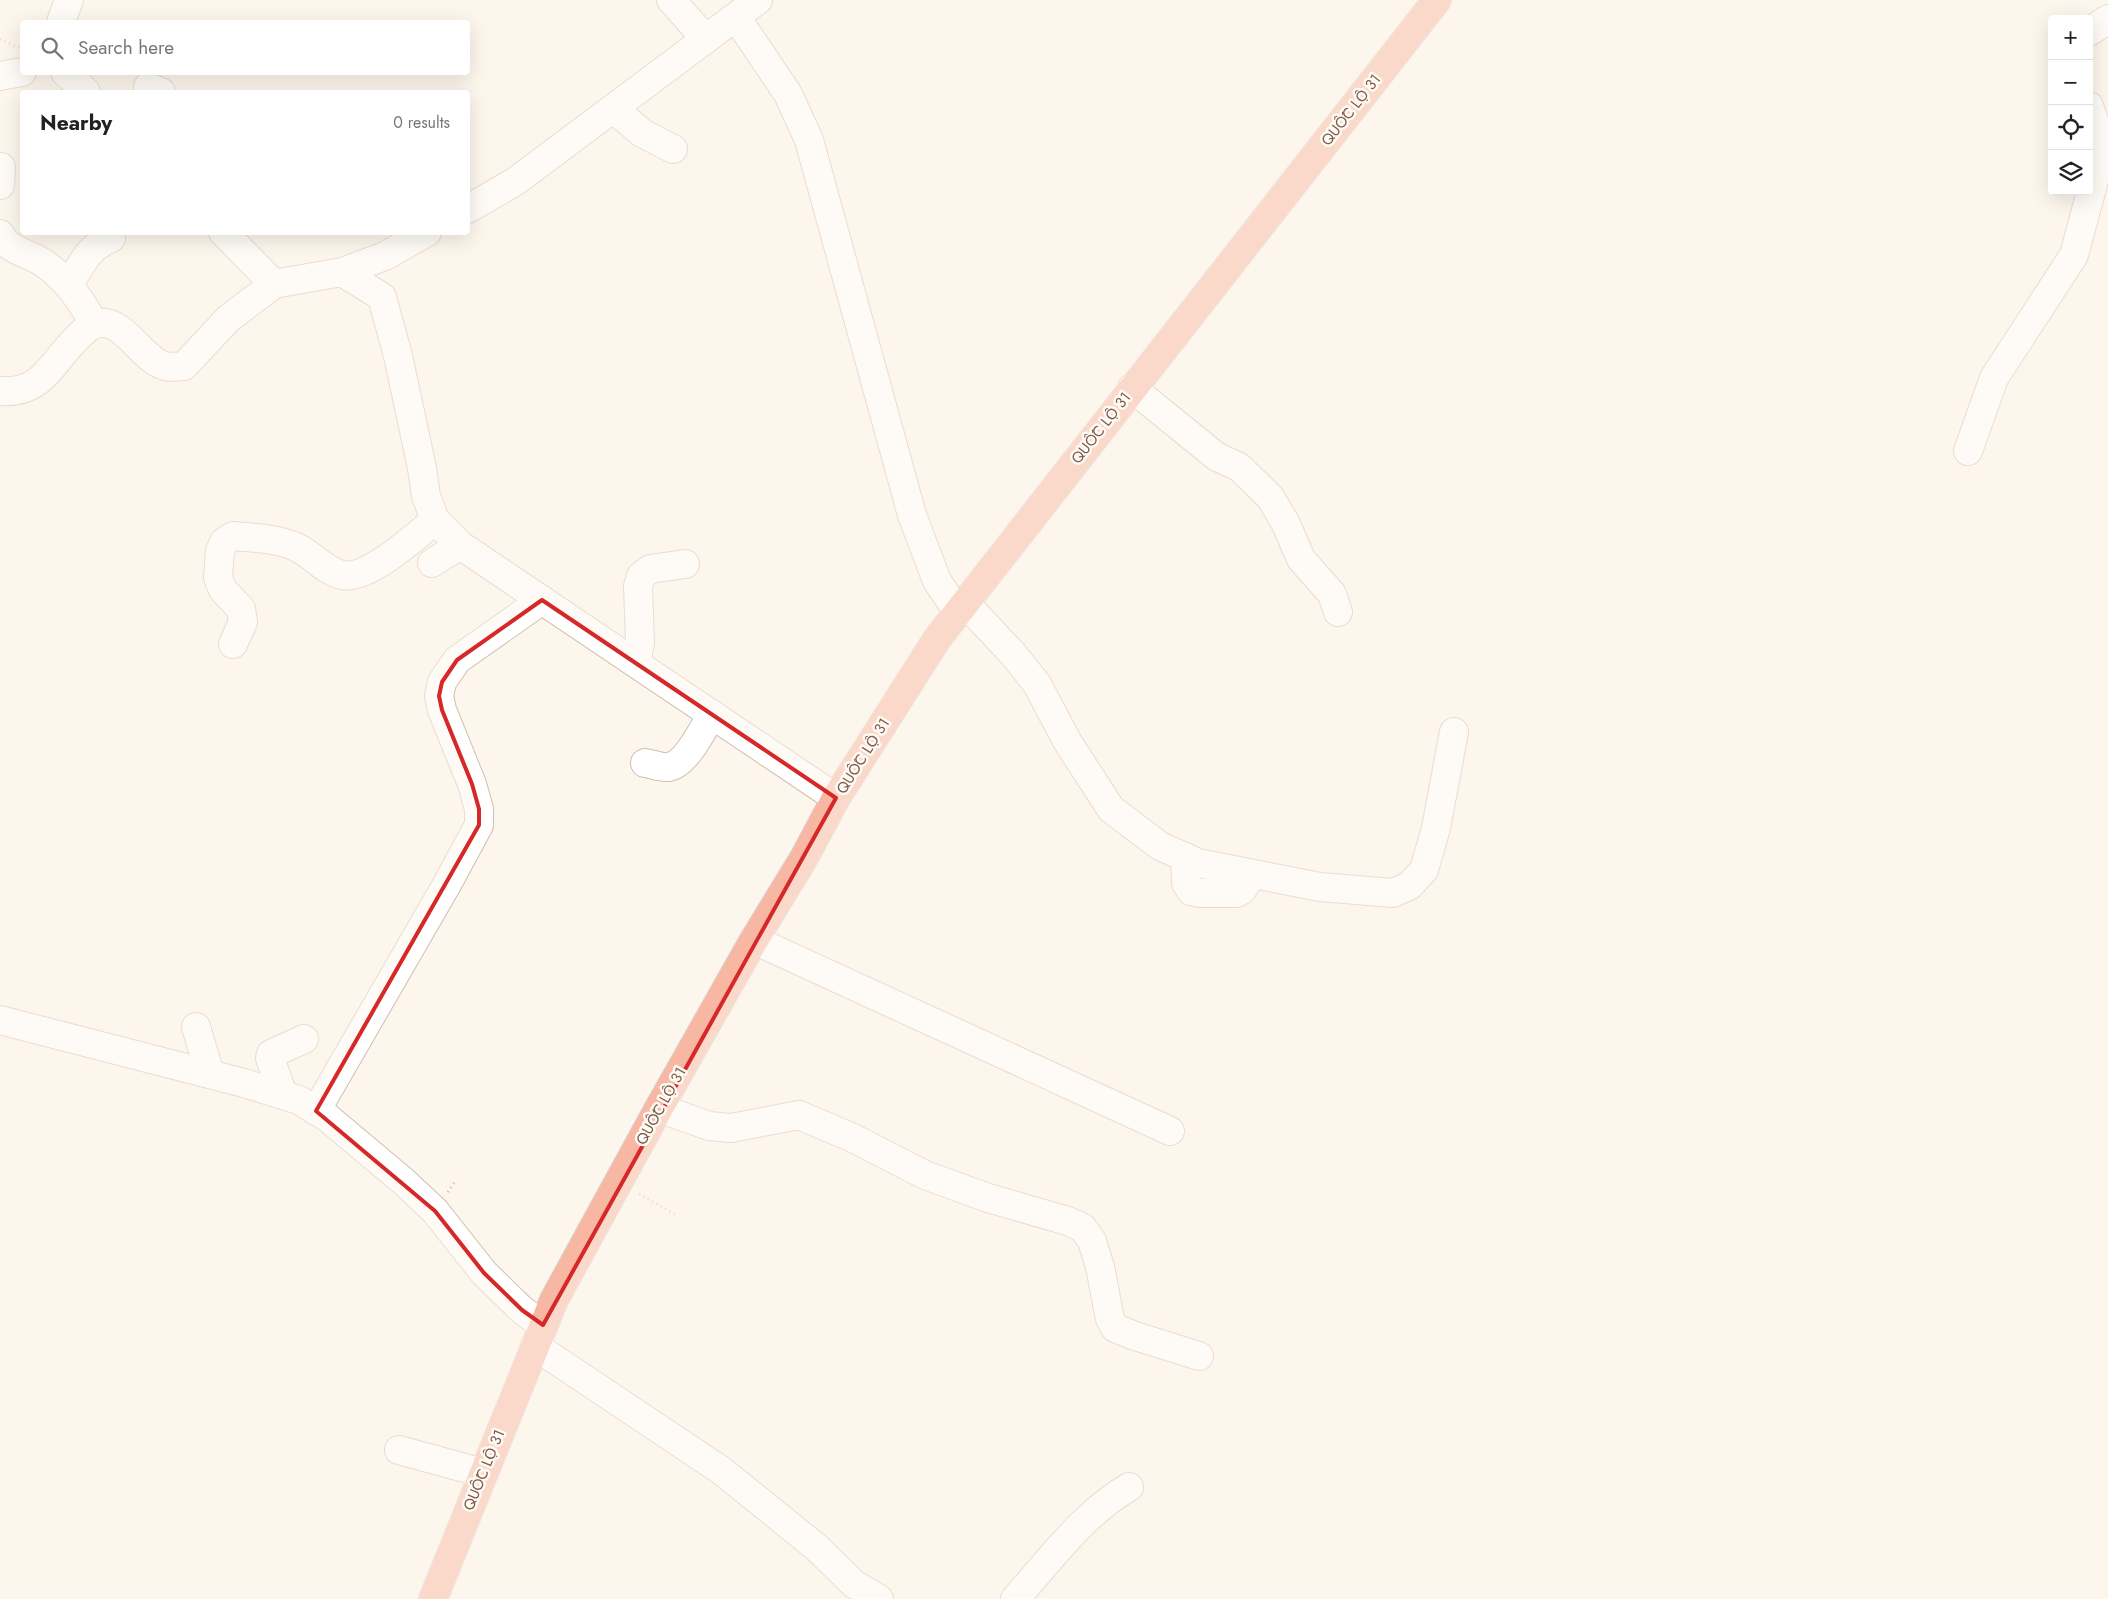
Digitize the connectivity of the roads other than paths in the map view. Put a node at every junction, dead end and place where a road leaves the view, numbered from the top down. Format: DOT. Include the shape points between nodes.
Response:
graph roads {
  1 [pos="69,0"];
  2 [pos="670,0"];
  3 [pos="758,0"];
  4 [pos="1437,0"];
  5 [pos="2103,0"];
  6 [pos="2108,5"];
  7 [pos="736,17"];
  8 [pos="62,20"];
  9 [pos="2108,20"];
  10 [pos="2093,29"];
  11 [pos="706,39"];
  12 [pos="20,72"];
  13 [pos="67,75"];
  14 [pos="0,76"];
  15 [pos="84,90"];
  16 [pos="614,108"];
  17 [pos="2093,118"];
  18 [pos="673,149"];
  19 [pos="1,167"];
  20 [pos="0,185"];
  21 [pos="470,208"];
  22 [pos="0,234"];
  23 [pos="225,235"];
  24 [pos="422,235"];
  25 [pos="111,238"];
  26 [pos="385,256"];
  27 [pos="342,272"];
  28 [pos="274,284"];
  29 [pos="69,285"];
  30 [pos="382,297"];
  31 [pos="94,324"];
  32 [pos="1132,388"];
  33 [pos="0,391"];
  34 [pos="1968,451"];
  35 [pos="435,520"];
  36 [pos="460,546"];
  37 [pos="432,563"];
  38 [pos="685,564"];
  39 [pos="542,600"];
  40 [pos="961,608"];
  41 [pos="1338,612"];
  42 [pos="233,644"];
  43 [pos="636,663"];
  44 [pos="712,714"];
  45 [pos="1454,732"];
  46 [pos="645,763"];
  47 [pos="836,798"];
  48 [pos="754,940"];
  49 [pos="0,1020"];
  50 [pos="196,1027"];
  51 [pos="304,1039"];
  52 [pos="210,1074"];
  53 [pos="283,1095"];
  54 [pos="659,1108"];
  55 [pos="316,1111"];
  56 [pos="1170,1131"];
  57 [pos="539,1335"];
  58 [pos="1199,1356"];
  59 [pos="399,1450"];
  60 [pos="483,1474"];
  61 [pos="1128,1488"];
  62 [pos="435,1598"];
  63 [pos="879,1599"];
  64 [pos="1015,1599"];
  1 -- 8 [label="street"];
  2 -- 11 [label="street"];
  3 -- 7 [label="street"];
  4 -- 32 [label="highway, QUỐC LỘ 31"];
  5 -- 6 [label="street"];
  7 -- 11 [label="street"];
  7 -- 40 [label="street" via="788,94 810,140 912,515 937,581"];
  9 -- 10 [label="street"];
  11 -- 16 [label="street"];
  12 -- 14 [label="street"];
  13 -- 15 [label="street"];
  16 -- 18 [label="street" via="642,133"];
  16 -- 21 [label="street" via="516,181"];
  17 -- 34 [label="street" via="2101,142 2100,158 2074,255 1994,378"];
  19 -- 20 [label="street"];
  22 -- 29 [label="street" via="14,249 44,264"];
  23 -- 28 [label="street"];
  24 -- 26 [label="street"];
  25 -- 29 [label="street" via="97,244 88,254"];
  26 -- 27 [label="street"];
  26 -- 30 [label="street"];
  27 -- 28 [label="street"];
  27 -- 30 [label="street"];
  28 -- 31 [label="street" via="228,319 184,366 170,367 155,362 118,328 106,323"];
  29 -- 31 [label="street"];
  30 -- 35 [label="street" via="398,356 426,496"];
  31 -- 33 [label="street" via="69,345 36,384 16,392"];
  32 -- 40 [label="highway, QUỐC LỘ 31"];
  32 -- 41 [label="street" via="1217,457 1239,467 1270,497 1300,558 1332,594"];
  35 -- 36 [label="street"];
  35 -- 42 [label="street" via="383,561 355,575 331,571 297,547 283,542 232,536 220,551 218,578 223,590 242,609 243,622"];
  36 -- 37 [label="street"];
  36 -- 39 [label="street"];
  38 -- 43 [label="street" via="650,569 641,576 638,586 640,643"];
  39 -- 43 [label="street"];
  39 -- 55 [label="street" via="457,660 442,682 439,696 442,710 472,784 479,809 478,825"];
  40 -- 45 [label="street" via="1013,654 1036,684 1067,741 1111,809 1160,846 1198,863 1320,887 1393,893 1409,886 1424,870 1436,828"];
  40 -- 47 [label="highway, QUỐC LỘ 31" via="937,639"];
  43 -- 44 [label="street"];
  44 -- 46 [label="street" via="678,764 667,767"];
  44 -- 47 [label="street"];
  47 -- 48 [label="highway, QUỐC LỘ 31"];
  48 -- 54 [label="highway, QUỐC LỘ 31"];
  48 -- 56 [label="street"];
  49 -- 52 [label="street"];
  50 -- 52 [label="street"];
  51 -- 53 [label="street" via="271,1054"];
  52 -- 53 [label="street"];
  53 -- 55 [label="street"];
  54 -- 57 [label="highway, QUỐC LỘ 31" via="554,1300"];
  54 -- 58 [label="street" via="709,1126 731,1128 799,1115 925,1175 988,1198 1068,1221 1083,1228 1092,1240 1110,1319 1115,1328"];
  55 -- 57 [label="street" via="435,1211 484,1273 522,1310"];
  57 -- 60 [label="highway, QUỐC LỘ 31"];
  57 -- 63 [label="street" via="722,1471 816,1547 854,1584"];
  59 -- 60 [label="street"];
  60 -- 62 [label="highway, QUỐC LỘ 31"];
  61 -- 64 [label="street" via="1115,1495 1074,1533"];
}
